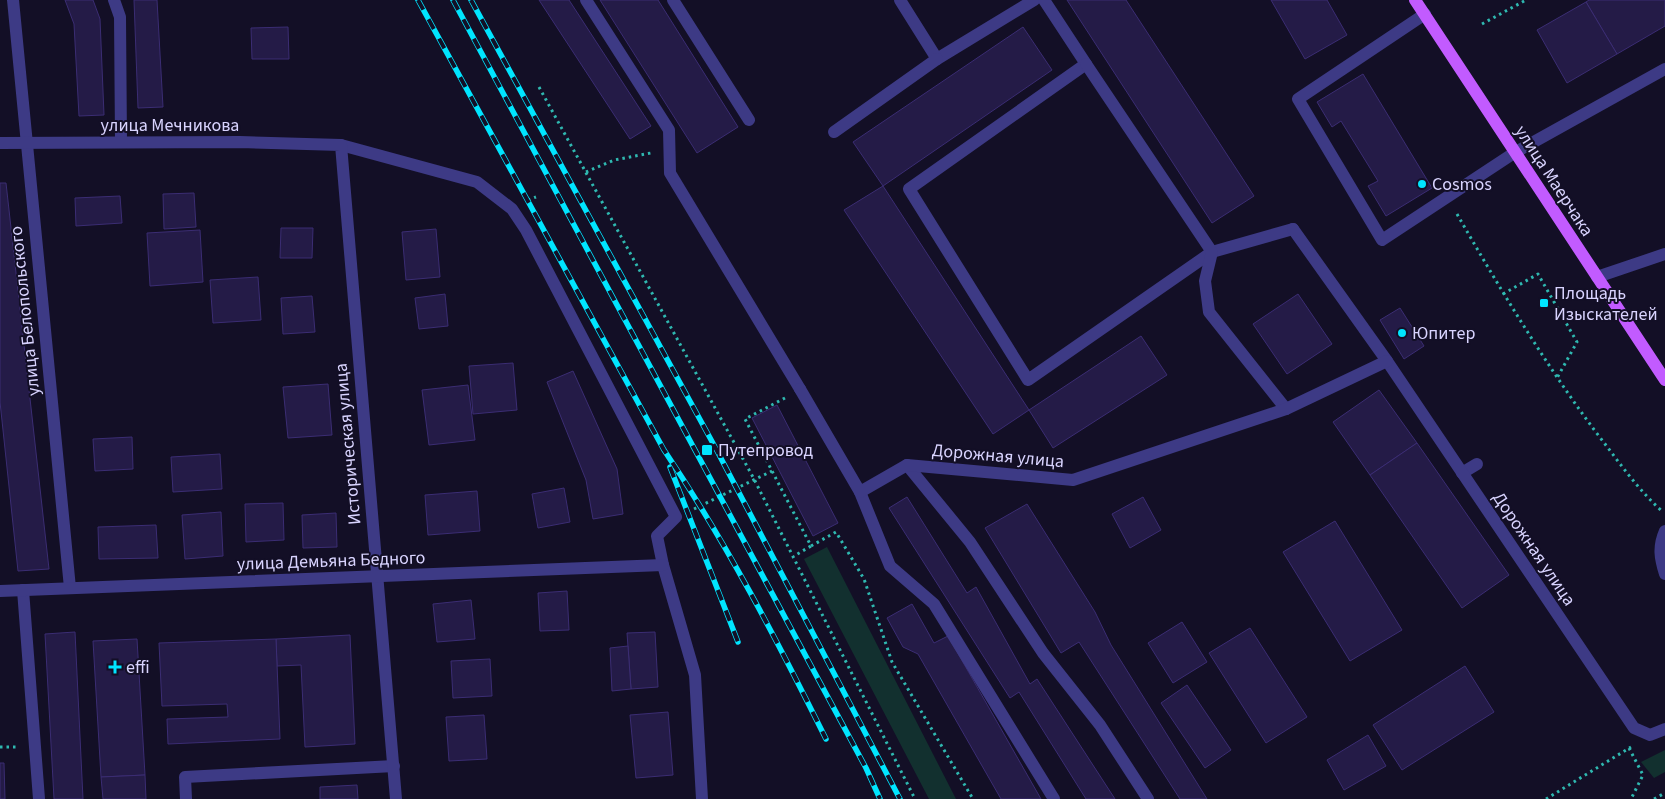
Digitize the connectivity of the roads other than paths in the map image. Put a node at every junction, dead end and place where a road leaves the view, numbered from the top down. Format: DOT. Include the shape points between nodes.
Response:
graph roads {
  1 [pos="14,0"];
  2 [pos="114,0"];
  3 [pos="586,0"];
  4 [pos="672,0"];
  5 [pos="900,0"];
  6 [pos="1034,0"];
  7 [pos="1044,0"];
  8 [pos="1415,0"];
  9 [pos="1425,14"];
  10 [pos="937,58"];
  11 [pos="1086,64"];
  12 [pos="1665,69"];
  13 [pos="749,120"];
  14 [pos="834,132"];
  15 [pos="26,142"];
  16 [pos="121,142"];
  17 [pos="0,143"];
  18 [pos="340,145"];
  19 [pos="1514,153"];
  20 [pos="1212,252"];
  21 [pos="1665,254"];
  22 [pos="1597,277"];
  23 [pos="1387,361"];
  24 [pos="1665,380"];
  25 [pos="1286,409"];
  26 [pos="1477,464"];
  27 [pos="907,465"];
  28 [pos="1462,473"];
  29 [pos="860,492"];
  30 [pos="1665,532"];
  31 [pos="663,565"];
  32 [pos="1665,574"];
  33 [pos="376,576"];
  34 [pos="70,588"];
  35 [pos="23,590"];
  36 [pos="0,591"];
  37 [pos="1665,729"];
  38 [pos="394,766"];
  39 [pos="39,799"];
  40 [pos="186,799"];
  41 [pos="396,799"];
  42 [pos="702,799"];
  43 [pos="1054,799"];
  44 [pos="1148,799"];
  1 -- 15 [label="street, улица Белопольского"];
  2 -- 16 [label="street" via="120,16"];
  3 -- 29 [label="street" via="669,130 670,173"];
  4 -- 13 [label="street"];
  5 -- 10 [label="street"];
  6 -- 10 [label="street"];
  7 -- 11 [label="street"];
  8 -- 9 [label="main road, улица Маерчака"];
  9 -- 19 [label="main road, улица Маерчака"];
  9 -- 19 [label="street" via="1298,99 1382,240"];
  10 -- 14 [label="street"];
  11 -- 20 [label="street"];
  11 -- 20 [label="street" via="909,189 1028,380"];
  12 -- 19 [label="street"];
  15 -- 16 [label="street, улица Мечникова"];
  15 -- 17 [label="street, улица Мечникова"];
  15 -- 34 [label="street, улица Белопольского"];
  16 -- 18 [label="street, улица Мечникова"];
  18 -- 31 [label="street, улица Мечникова" via="477,182 512,208 676,517 656,536"];
  18 -- 33 [label="street, Историческая улица"];
  19 -- 22 [label="main road, улица Маерчака"];
  20 -- 23 [label="street, Дорожная улица" via="1293,229"];
  20 -- 25 [label="street" via="1205,281 1209,312"];
  21 -- 22 [label="street"];
  22 -- 24 [label="main road, улица Маерчака"];
  23 -- 25 [label="street, Дорожная улица"];
  23 -- 28 [label="street, Дорожная улица"];
  25 -- 27 [label="street, Дорожная улица" via="1073,480"];
  26 -- 28 [label="street"];
  27 -- 29 [label="street, Дорожная улица"];
  27 -- 44 [label="street" via="970,542 1042,652 1100,725"];
  28 -- 37 [label="street, Дорожная улица" via="1634,728 1650,735"];
  29 -- 43 [label="street" via="890,566 934,604"];
  30 -- 32 [label="street" via="1660,542"];
  31 -- 33 [label="street, улица Демьяна Бедного"];
  31 -- 42 [label="street" via="696,675"];
  33 -- 34 [label="street, улица Демьяна Бедного"];
  33 -- 38 [label="street, Историческая улица"];
  34 -- 35 [label="street, улица Демьяна Бедного"];
  35 -- 36 [label="street, улица Демьяна Бедного"];
  35 -- 39 [label="street"];
  38 -- 40 [label="street" via="185,777"];
  38 -- 41 [label="street, Историческая улица"];
}
